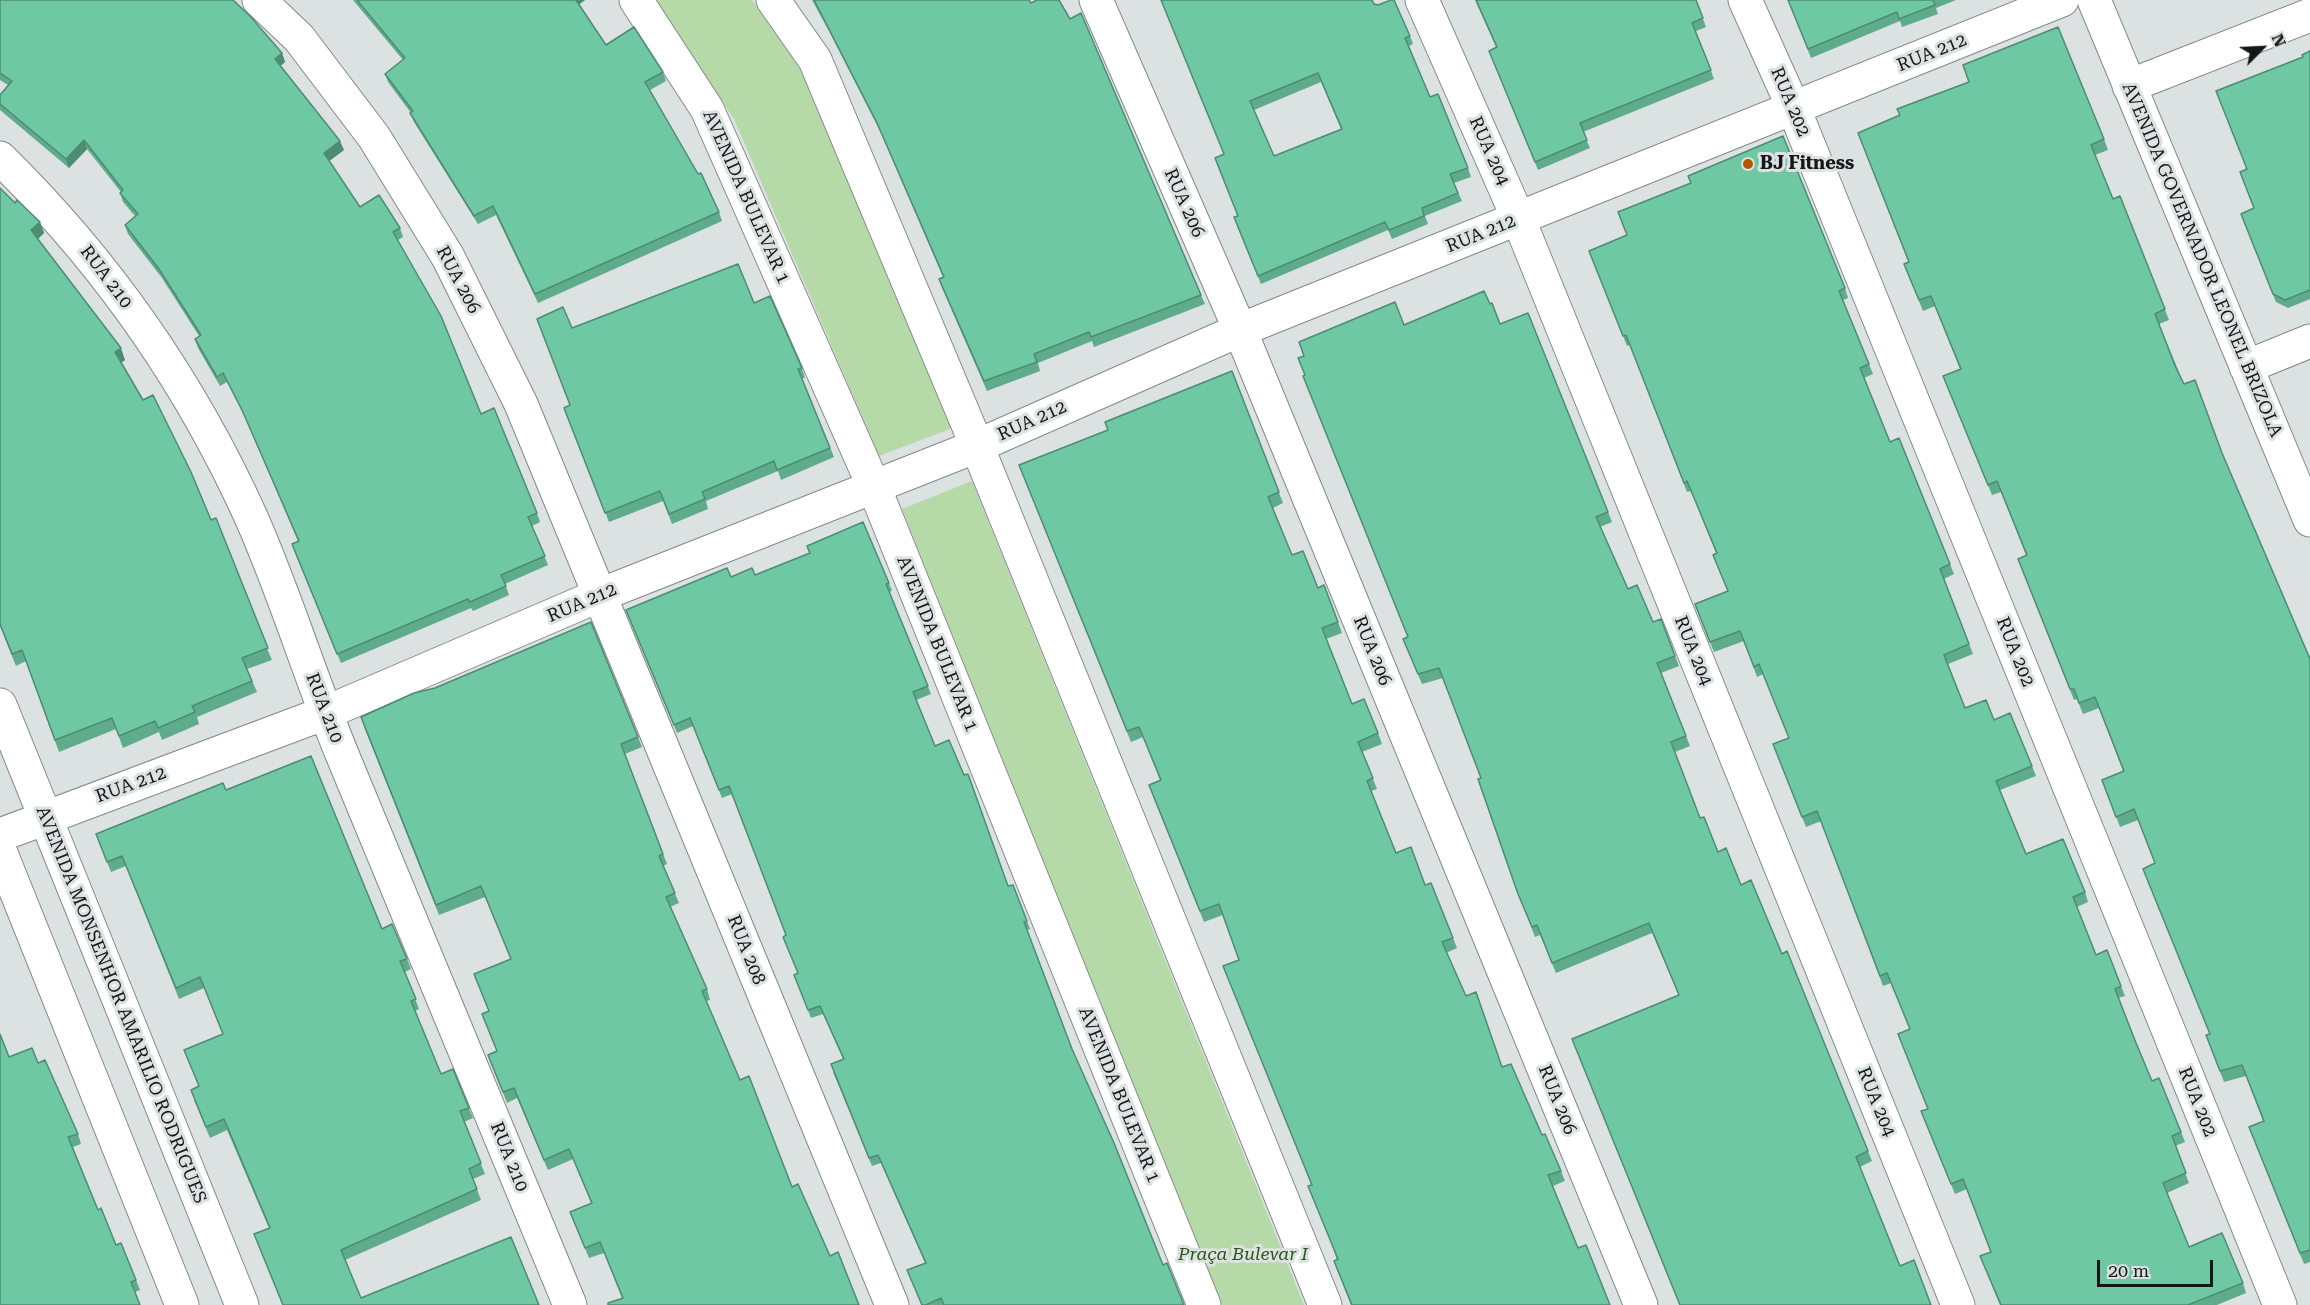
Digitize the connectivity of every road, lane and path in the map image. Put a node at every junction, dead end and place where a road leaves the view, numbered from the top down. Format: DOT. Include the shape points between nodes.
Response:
graph roads {
  1 [pos="259,0"];
  2 [pos="636,0"];
  3 [pos="773,0"];
  4 [pos="1096,0"];
  5 [pos="1422,0"];
  6 [pos="1745,0"];
  7 [pos="2062,0"];
  8 [pos="2094,0"];
  9 [pos="2310,15"];
  10 [pos="2129,86"];
  11 [pos="1794,109"];
  12 [pos="0,158"];
  13 [pos="1519,220"];
  14 [pos="1240,330"];
  15 [pos="2310,341"];
  16 [pos="2246,366"];
  17 [pos="977,446"];
  18 [pos="874,488"];
  19 [pos="2310,520"];
  20 [pos="600,595"];
  21 [pos="0,705"];
  22 [pos="325,713"];
  23 [pos="46,817"];
  24 [pos="0,835"];
  25 [pos="0,851"];
  26 [pos="182,1305"];
  27 [pos="242,1305"];
  28 [pos="570,1305"];
  29 [pos="892,1305"];
  30 [pos="1204,1305"];
  31 [pos="1325,1305"];
  32 [pos="1641,1305"];
  33 [pos="1958,1305"];
  34 [pos="2280,1305"];
  1 -- 20 [label="street, RUA 206" via="299,38 374,136 448,257 521,404"];
  2 -- 18 [label="street, AVENIDA BULEVAR 1" via="707,109"];
  3 -- 17 [label="street" via="815,60"];
  4 -- 14 [label="street, RUA 206"];
  5 -- 13 [label="street, RUA 204"];
  6 -- 11 [label="street, RUA 202"];
  7 -- 11 [label="street, RUA 212"];
  8 -- 10 [label="street, AVENIDA GOVERNADOR LEONEL BRIZOLA"];
  9 -- 10 [label="street"];
  10 -- 16 [label="street, AVENIDA GOVERNADOR LEONEL BRIZOLA"];
  11 -- 13 [label="street, RUA 212"];
  11 -- 34 [label="street, RUA 202"];
  12 -- 22 [label="street, RUA 210" via="53,210 111,281 201,417 252,518"];
  13 -- 14 [label="street, RUA 212"];
  13 -- 33 [label="street, RUA 204"];
  14 -- 17 [label="street, RUA 212"];
  14 -- 32 [label="street, RUA 206"];
  15 -- 16 [label="street"];
  16 -- 19 [label="street, AVENIDA GOVERNADOR LEONEL BRIZOLA"];
  17 -- 18 [label="street, RUA 212"];
  17 -- 31 [label="street"];
  18 -- 20 [label="street, RUA 212"];
  18 -- 30 [label="street, AVENIDA BULEVAR 1"];
  20 -- 22 [label="street, RUA 212"];
  20 -- 29 [label="street, RUA 208"];
  21 -- 23 [label="street, AVENIDA MONSENHOR AMARILIO RODRIGUES"];
  22 -- 23 [label="street, RUA 212"];
  22 -- 28 [label="street, RUA 210"];
  23 -- 24 [label="street, RUA 212"];
  23 -- 27 [label="street, AVENIDA MONSENHOR AMARILIO RODRIGUES"];
  25 -- 26 [label="street"];
}
